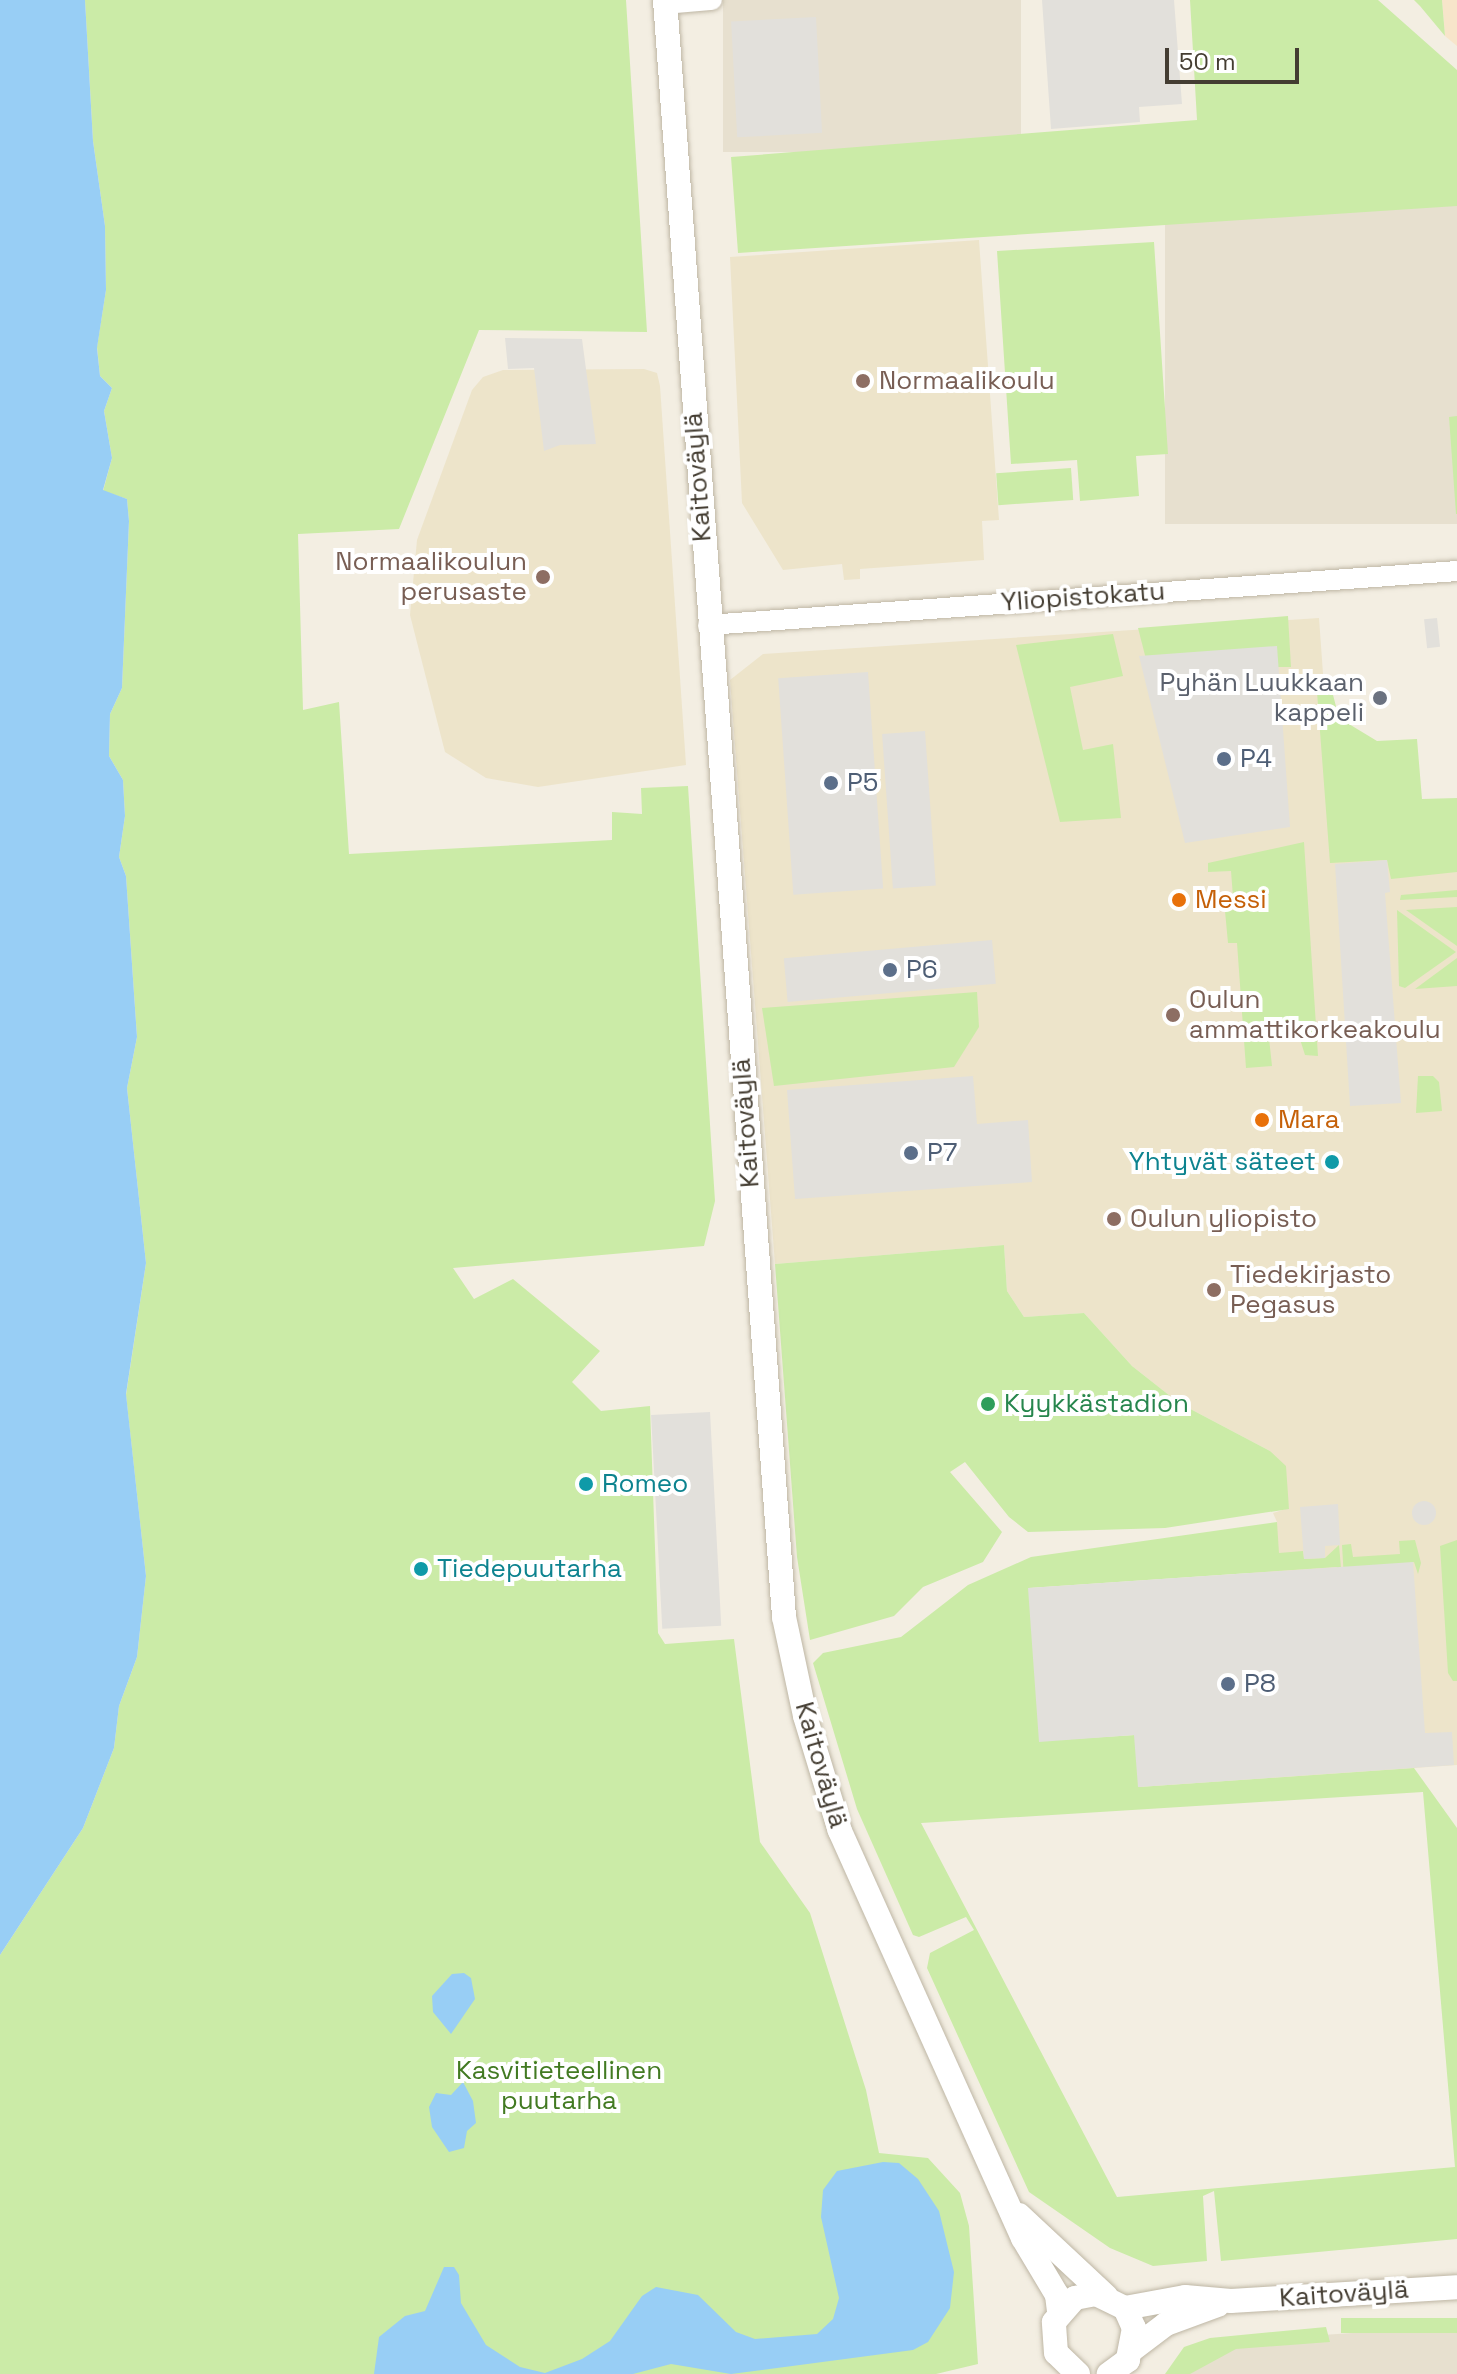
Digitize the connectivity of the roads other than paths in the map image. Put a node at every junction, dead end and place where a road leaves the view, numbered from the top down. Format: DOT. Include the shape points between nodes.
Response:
graph roads {
  1 [pos="712,0"];
  2 [pos="665,2"];
  3 [pos="1457,571"];
  4 [pos="708,625"];
  5 [pos="1008,2205"];
  6 [pos="1457,2287"];
  7 [pos="1231,2301"];
  8 [pos="1116,2302"];
  9 [pos="1059,2312"];
  10 [pos="1126,2364"];
  11 [pos="1078,2374"];
  1 -- 2 [label="street"];
  2 -- 4 [label="street, Kaitoväylä"];
  3 -- 4 [label="street, Yliopistokatu"];
  4 -- 5 [label="street, Kaitoväylä" via="784,1617 805,1716 840,1831"];
  5 -- 8 [label="street, Kaitoväylä"];
  5 -- 9 [label="street, Kaitoväylä" via="1053,2286"];
  6 -- 7 [label="street, Kaitoväylä"];
  7 -- 8 [label="street, Kaitoväylä" via="1185,2297"];
  7 -- 10 [label="street, Kaitoväylä" via="1166,2324"];
  8 -- 9 [label="street" via="1075,2298"];
  8 -- 10 [label="street" via="1134,2328"];
  9 -- 11 [label="street" via="1053,2343 1062,2362"];
}
